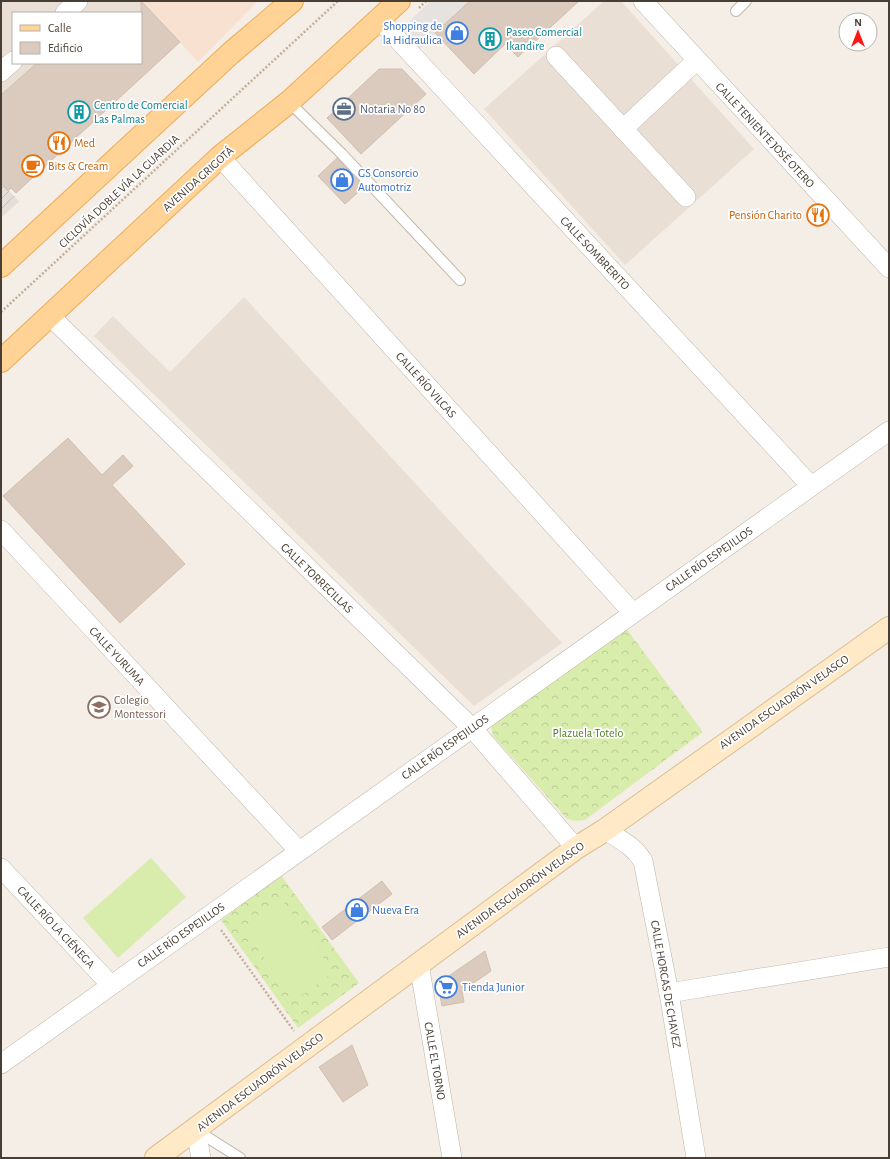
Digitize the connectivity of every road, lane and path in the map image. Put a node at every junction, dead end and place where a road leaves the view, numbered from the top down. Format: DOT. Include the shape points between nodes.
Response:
graph roads {
  1 [pos="78,1"];
  2 [pos="292,1"];
  3 [pos="338,1"];
  4 [pos="399,1"];
  5 [pos="643,1"];
  6 [pos="746,1"];
  7 [pos="736,11"];
  8 [pos="66,12"];
  9 [pos="379,19"];
  10 [pos="556,56"];
  11 [pos="696,61"];
  12 [pos="12,62"];
  13 [pos="1,72"];
  14 [pos="289,102"];
  15 [pos="624,130"];
  16 [pos="220,157"];
  17 [pos="686,197"];
  18 [pos="1,266"];
  19 [pos="889,268"];
  20 [pos="460,280"];
  21 [pos="1,312"];
  22 [pos="50,316"];
  23 [pos="1,361"];
  24 [pos="889,431"];
  25 [pos="811,486"];
  26 [pos="1,530"];
  27 [pos="633,613"];
  28 [pos="889,628"];
  29 [pos="472,728"];
  30 [pos="605,830"];
  31 [pos="576,848"];
  32 [pos="299,851"];
  33 [pos="1,868"];
  34 [pos="211,914"];
  35 [pos="889,957"];
  36 [pos="419,964"];
  37 [pos="111,985"];
  38 [pos="669,993"];
  39 [pos="306,1047"];
  40 [pos="1,1064"];
  41 [pos="196,1130"];
  42 [pos="156,1158"];
  43 [pos="202,1158"];
  44 [pos="240,1158"];
  45 [pos="452,1158"];
  46 [pos="696,1158"];
  1 -- 8 [label="street"];
  2 -- 18 [label="main road" via="231,53"];
  3 -- 21 [label="path, CICLOVÍA DOBLE VÍA LA GUARDIA"];
  4 -- 9 [label="main road, AVENIDA GRIGOTÁ"];
  5 -- 11 [label="street, CALLE TENIENTE JOSÉ OTERO"];
  6 -- 7 [label="lane"];
  9 -- 14 [label="main road, AVENIDA GRIGOTÁ"];
  9 -- 25 [label="street, CALLE SOMBRERITO"];
  10 -- 15 [label="street"];
  11 -- 15 [label="street"];
  11 -- 19 [label="street, CALLE TENIENTE JOSÉ OTERO"];
  12 -- 13 [label="street"];
  14 -- 16 [label="main road, AVENIDA GRIGOTÁ"];
  14 -- 20 [label="lane" via="342,154"];
  15 -- 17 [label="street"];
  16 -- 22 [label="main road, AVENIDA GRIGOTÁ"];
  16 -- 27 [label="street, CALLE RÍO VILCAS"];
  22 -- 23 [label="main road, AVENIDA GRIGOTÁ"];
  22 -- 29 [label="street, CALLE TORRECILLAS"];
  24 -- 25 [label="street, CALLE RÍO ESPEJILLOS"];
  25 -- 27 [label="street, CALLE RÍO ESPEJILLOS"];
  26 -- 32 [label="street, CALLE YURUMA"];
  27 -- 29 [label="street, CALLE RÍO ESPEJILLOS"];
  28 -- 30 [label="street, AVENIDA ESCUADRÓN VELASCO"];
  29 -- 31 [label="street, CALLE TORRECILLAS"];
  29 -- 32 [label="street, CALLE RÍO ESPEJILLOS"];
  30 -- 31 [label="street, AVENIDA ESCUADRÓN VELASCO"];
  30 -- 38 [label="street, CALLE HORCAS DE CHAVEZ" via="630,845 643,861"];
  31 -- 36 [label="street, AVENIDA ESCUADRÓN VELASCO"];
  32 -- 34 [label="street, CALLE RÍO ESPEJILLOS"];
  33 -- 37 [label="street, CALLE RÍO LA CIÉNEGA"];
  34 -- 37 [label="street, CALLE RÍO ESPEJILLOS"];
  34 -- 39 [label="path"];
  35 -- 38 [label="street"];
  36 -- 39 [label="street, AVENIDA ESCUADRÓN VELASCO"];
  36 -- 45 [label="street, CALLE EL TORNO"];
  37 -- 40 [label="street, CALLE RÍO ESPEJILLOS"];
  38 -- 46 [label="street, CALLE HORCAS DE CHAVEZ"];
  39 -- 41 [label="street, AVENIDA ESCUADRÓN VELASCO"];
  41 -- 42 [label="street, AVENIDA ESCUADRÓN VELASCO"];
  41 -- 43 [label="street"];
  41 -- 44 [label="lane"];
}
